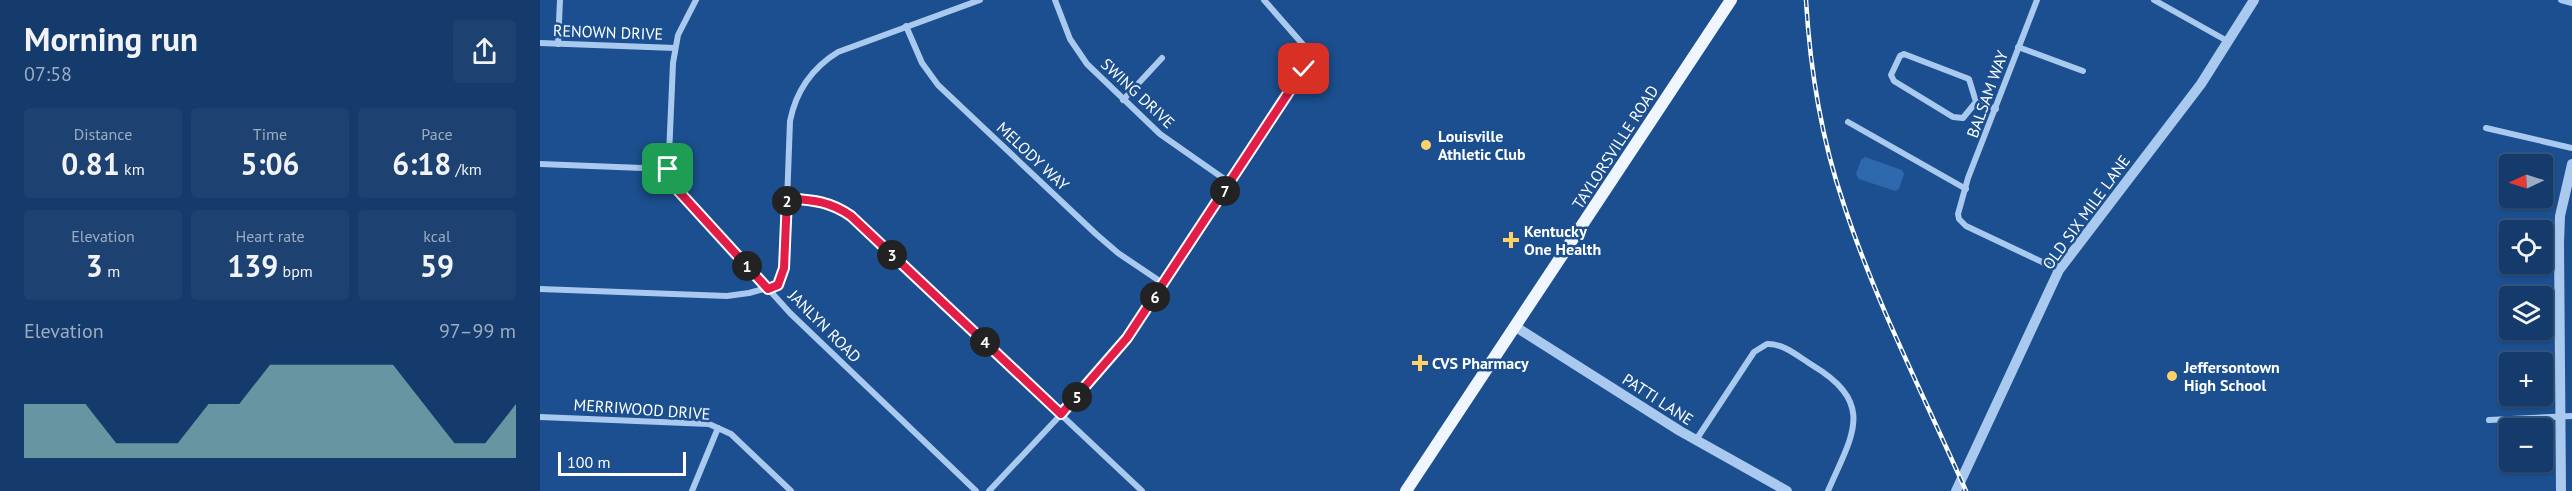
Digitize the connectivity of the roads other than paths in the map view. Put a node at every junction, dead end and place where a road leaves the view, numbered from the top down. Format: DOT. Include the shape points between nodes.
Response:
graph roads {
  1 [pos="560,0"];
  2 [pos="696,0"];
  3 [pos="980,0"];
  4 [pos="1055,0"];
  5 [pos="1264,0"];
  6 [pos="1731,0"];
  7 [pos="2037,0"];
  8 [pos="2154,0"];
  9 [pos="2254,0"];
  10 [pos="2561,0"];
  11 [pos="2572,3"];
  12 [pos="906,26"];
  13 [pos="2229,42"];
  14 [pos="540,44"];
  15 [pos="558,44"];
  16 [pos="2019,47"];
  17 [pos="675,48"];
  18 [pos="1162,58"];
  19 [pos="2083,71"];
  20 [pos="1123,100"];
  21 [pos="1976,102"];
  22 [pos="1996,109"];
  23 [pos="1848,122"];
  24 [pos="2486,128"];
  25 [pos="2572,148"];
  26 [pos="540,164"];
  27 [pos="2572,164"];
  28 [pos="668,169"];
  29 [pos="1230,183"];
  30 [pos="1966,189"];
  31 [pos="787,198"];
  32 [pos="2060,270"];
  33 [pos="1164,284"];
  34 [pos="540,289"];
  35 [pos="768,289"];
  36 [pos="1516,327"];
  37 [pos="1061,414"];
  38 [pos="2572,416"];
  39 [pos="540,417"];
  40 [pos="2560,417"];
  41 [pos="2489,420"];
  42 [pos="718,428"];
  43 [pos="1695,441"];
  44 [pos="692,491"];
  45 [pos="791,491"];
  46 [pos="976,491"];
  47 [pos="989,491"];
  48 [pos="1142,491"];
  49 [pos="1406,491"];
  50 [pos="1787,491"];
  51 [pos="1828,491"];
  52 [pos="1956,491"];
  53 [pos="2561,491"];
  1 -- 15 [label="street"];
  2 -- 17 [label="street" via="683,21"];
  3 -- 12 [label="street"];
  4 -- 20 [label="street, SWING DRIVE" via="1079,55"];
  5 -- 29 [label="street" via="1306,48 1307,64"];
  6 -- 36 [label="main road, TAYLORSVILLE ROAD"];
  7 -- 16 [label="street, BALSAM WAY"];
  8 -- 13 [label="street"];
  9 -- 13 [label="street, OLD SIX MILE LANE"];
  10 -- 11 [label="street"];
  12 -- 31 [label="street" via="838,52 807,80 795,101 790,121"];
  12 -- 33 [label="street, MELODY WAY" via="922,63 938,85 1096,234"];
  13 -- 32 [label="street, OLD SIX MILE LANE"];
  14 -- 15 [label="street, RENOWN DRIVE"];
  15 -- 17 [label="street, RENOWN DRIVE"];
  16 -- 19 [label="street"];
  16 -- 22 [label="street, BALSAM WAY"];
  17 -- 28 [label="street"];
  18 -- 20 [label="street"];
  20 -- 29 [label="street, SWING DRIVE" via="1180,150"];
  21 -- 21 [label="street" via="1969,79 1904,54 1891,75 1894,81 1953,117 1963,118"];
  21 -- 22 [label="street"];
  22 -- 30 [label="street, BALSAM WAY"];
  23 -- 30 [label="street"];
  24 -- 25 [label="street"];
  26 -- 28 [label="street"];
  27 -- 40 [label="street" via="2560,216"];
  28 -- 35 [label="street" via="673,185"];
  29 -- 33 [label="street"];
  30 -- 32 [label="street, BALSAM WAY" via="1959,214 1962,224"];
  31 -- 35 [label="street" via="784,268 778,285"];
  31 -- 37 [label="street" via="822,201 851,216"];
  32 -- 52 [label="street, OLD SIX MILE LANE"];
  33 -- 37 [label="street" via="1127,338"];
  34 -- 35 [label="street, JANLYN ROAD" via="727,296"];
  35 -- 46 [label="street, JANLYN ROAD"];
  36 -- 43 [label="street, PATTI LANE"];
  36 -- 49 [label="main road, TAYLORSVILLE ROAD"];
  37 -- 47 [label="street"];
  37 -- 48 [label="street"];
  38 -- 40 [label="street"];
  39 -- 42 [label="street, MERRIWOOD DRIVE" via="702,424"];
  40 -- 41 [label="street"];
  40 -- 53 [label="street"];
  42 -- 44 [label="street"];
  42 -- 45 [label="street, MERRIWOOD DRIVE" via="731,434"];
  43 -- 50 [label="street, PATTI LANE"];
  43 -- 51 [label="street" via="1754,352 1767,344 1780,346 1830,376 1846,392 1852,406 1852,431"];
}
